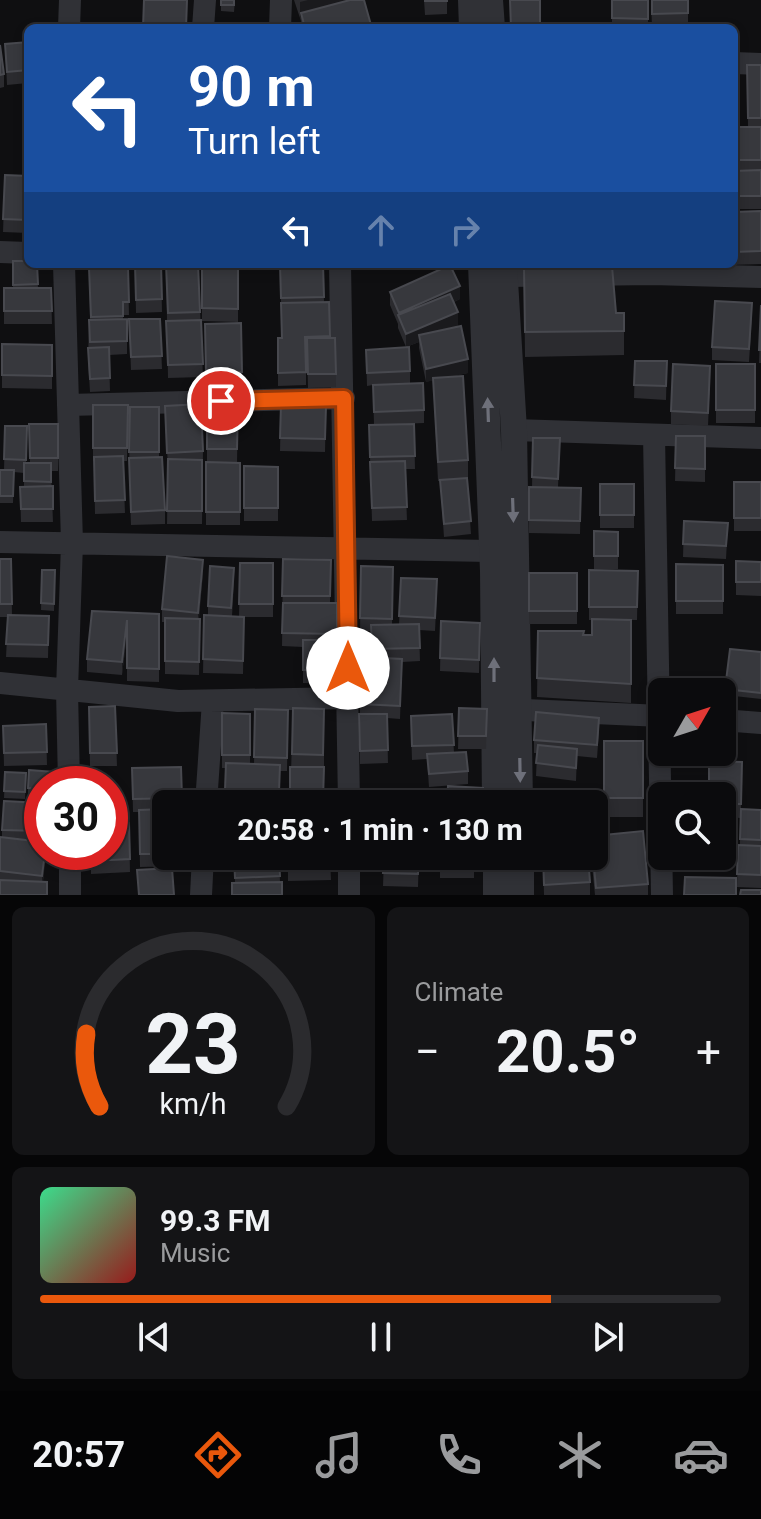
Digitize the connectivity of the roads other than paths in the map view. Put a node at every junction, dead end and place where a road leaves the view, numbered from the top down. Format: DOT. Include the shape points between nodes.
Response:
graph roads {
  1 [pos="70,0"];
  2 [pos="205,0"];
  3 [pos="281,0"];
  4 [pos="471,0"];
  5 [pos="490,0"];
  6 [pos="69,24"];
  7 [pos="203,24"];
  8 [pos="280,24"];
  9 [pos="472,24"];
  10 [pos="492,24"];
  11 [pos="738,63"];
  12 [pos="761,64"];
  13 [pos="0,252"];
  14 [pos="24,253"];
  15 [pos="64,268"];
  16 [pos="340,268"];
  17 [pos="497,268"];
  18 [pos="653,269"];
  19 [pos="761,277"];
  20 [pos="344,398"];
  21 [pos="68,405"];
  22 [pos="514,430"];
  23 [pos="654,435"];
  24 [pos="761,438"];
  25 [pos="0,542"];
  26 [pos="72,543"];
  27 [pos="347,549"];
  28 [pos="490,551"];
  29 [pos="660,678"];
  30 [pos="0,683"];
  31 [pos="67,690"];
  32 [pos="348,698"];
  33 [pos="213,701"];
  34 [pos="507,709"];
  35 [pos="648,715"];
  36 [pos="736,721"];
  37 [pos="761,723"];
  38 [pos="69,766"];
  39 [pos="661,766"];
  40 [pos="207,790"];
  41 [pos="349,790"];
  42 [pos="497,790"];
  43 [pos="518,790"];
  44 [pos="70,870"];
  45 [pos="202,870"];
  46 [pos="349,870"];
  47 [pos="496,870"];
  48 [pos="521,870"];
  49 [pos="70,895"];
  50 [pos="201,895"];
  51 [pos="349,895"];
  52 [pos="496,895"];
  53 [pos="521,895"];
  54 [pos="662,895"];
  1 -- 6 [label="street"];
  2 -- 7 [label="street"];
  3 -- 8 [label="street"];
  4 -- 9 [label="street"];
  5 -- 10 [label="street"];
  11 -- 12 [label="street"];
  13 -- 14 [label="street"];
  15 -- 21 [label="street"];
  16 -- 20 [label="street"];
  17 -- 18 [label="street"];
  17 -- 22 [label="street"];
  28 -- 17 [label="street, one-way" via="489,410"];
  18 -- 19 [label="street"];
  20 -- 21 [label="street"];
  20 -- 27 [label="street"];
  21 -- 26 [label="street"];
  22 -- 23 [label="street"];
  22 -- 34 [label="street, one-way"];
  23 -- 24 [label="street"];
  23 -- 29 [label="street"];
  25 -- 26 [label="street"];
  26 -- 27 [label="street"];
  26 -- 31 [label="street"];
  27 -- 28 [label="street"];
  27 -- 32 [label="street"];
  34 -- 28 [label="street, one-way"];
  30 -- 31 [label="street"];
  31 -- 33 [label="street"];
  31 -- 38 [label="street"];
  32 -- 33 [label="street"];
  32 -- 41 [label="street"];
  33 -- 40 [label="street"];
  34 -- 35 [label="street"];
  34 -- 42 [label="street"];
  34 -- 43 [label="street, one-way"];
  36 -- 37 [label="street"];
  39 -- 54 [label="street"];
  44 -- 49 [label="street"];
  45 -- 50 [label="street"];
  46 -- 51 [label="street"];
  47 -- 52 [label="street"];
  48 -- 53 [label="street"];
}
